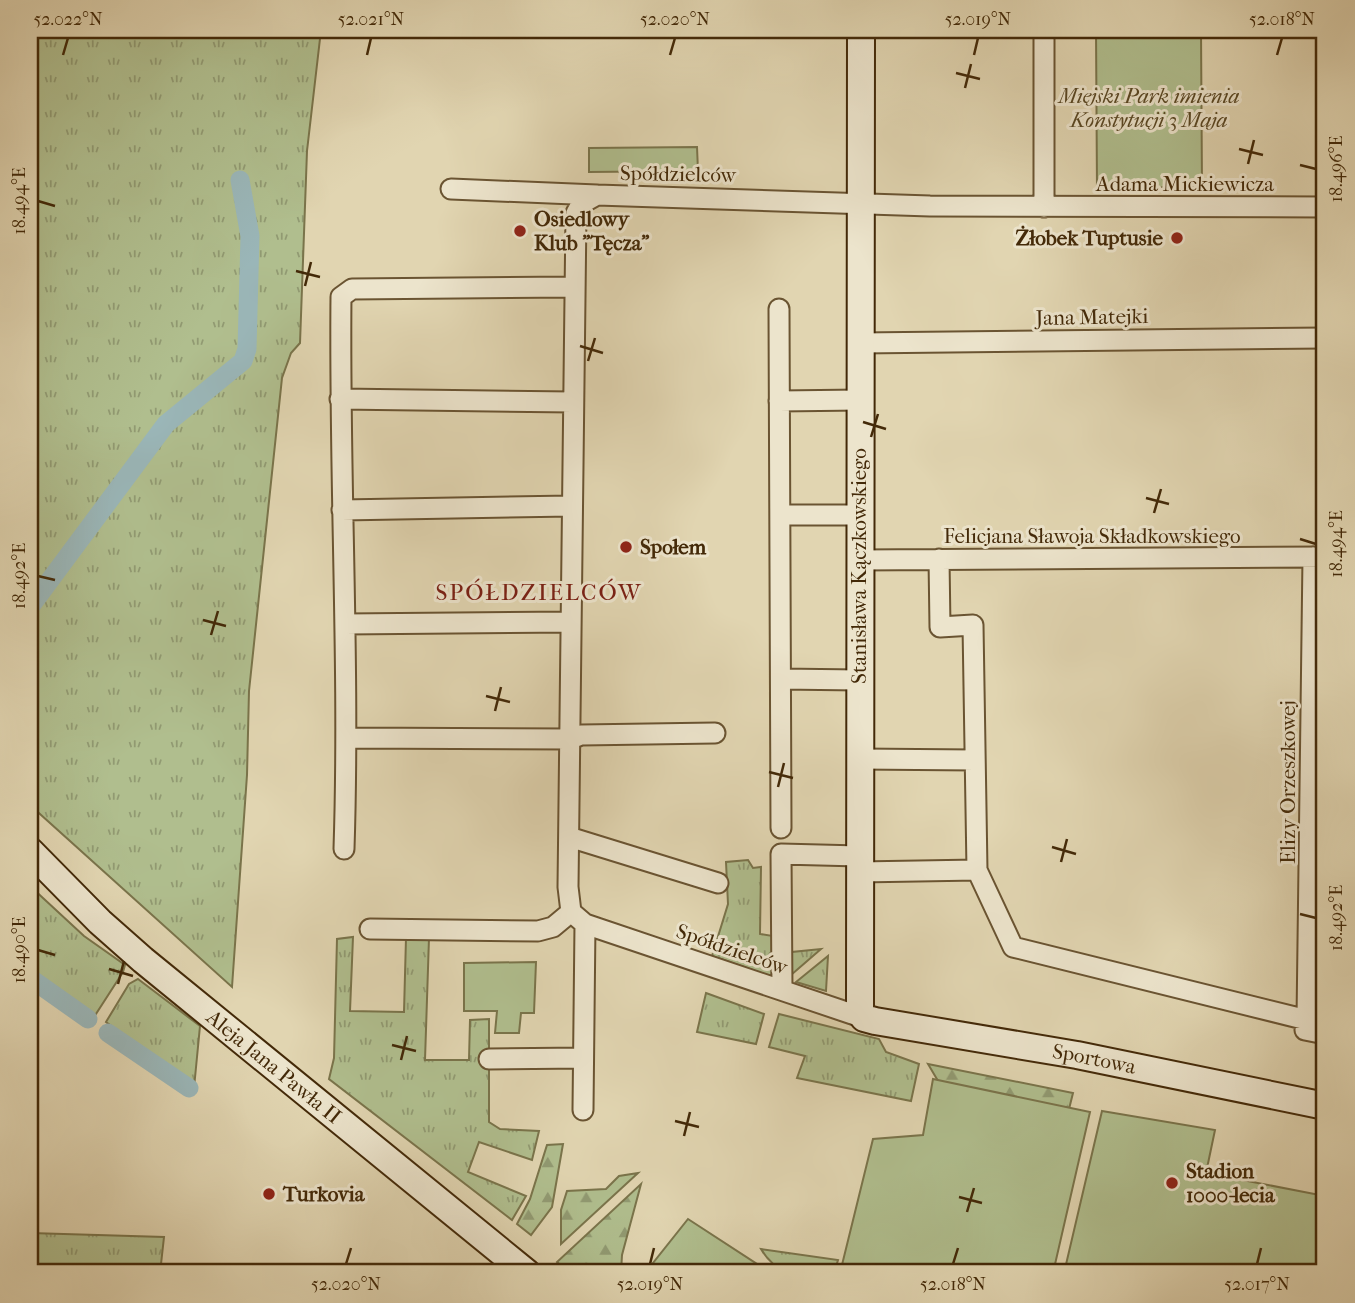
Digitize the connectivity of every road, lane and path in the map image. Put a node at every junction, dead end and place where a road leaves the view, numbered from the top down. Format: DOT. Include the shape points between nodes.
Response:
graph roads {
  1 [pos="861,30"];
  2 [pos="1044,37"];
  3 [pos="451,189"];
  4 [pos="597,195"];
  5 [pos="861,204"];
  6 [pos="1044,207"];
  7 [pos="1325,207"];
  8 [pos="573,287"];
  9 [pos="779,309"];
  10 [pos="1325,338"];
  11 [pos="860,343"];
  12 [pos="340,399"];
  13 [pos="860,400"];
  14 [pos="779,401"];
  15 [pos="572,402"];
  16 [pos="570,506"];
  17 [pos="342,510"];
  18 [pos="780,515"];
  19 [pos="860,515"];
  20 [pos="1319,557"];
  21 [pos="859,559"];
  22 [pos="939,559"];
  23 [pos="571,622"];
  24 [pos="345,624"];
  25 [pos="780,679"];
  26 [pos="859,680"];
  27 [pos="715,733"];
  28 [pos="347,738"];
  29 [pos="570,739"];
  30 [pos="859,759"];
  31 [pos="975,760"];
  32 [pos="781,828"];
  33 [pos="569,836"];
  34 [pos="344,849"];
  35 [pos="30,851"];
  36 [pos="859,864"];
  37 [pos="977,870"];
  38 [pos="718,883"];
  39 [pos="578,918"];
  40 [pos="370,929"];
  41 [pos="782,990"];
  42 [pos="1308,1013"];
  43 [pos="864,1018"];
  44 [pos="1325,1034"];
  45 [pos="583,1058"];
  46 [pos="489,1059"];
  47 [pos="1325,1106"];
  48 [pos="583,1110"];
  49 [pos="527,1273"];
  1 -- 5 [label="street, Stanisława Kączkowskiego"];
  2 -- 6 [label="street"];
  3 -- 4 [label="street"];
  4 -- 5 [label="street, Spółdzielców"];
  4 -- 8 [label="street, Spółdzielców" via="581,204 576,213"];
  5 -- 6 [label="street, Adama Mickiewicza"];
  5 -- 11 [label="street, Stanisława Kączkowskiego"];
  6 -- 7 [label="street, Adama Mickiewicza"];
  8 -- 12 [label="street" via="352,289 341,297"];
  8 -- 15 [label="street, Spółdzielców"];
  9 -- 14 [label="street"];
  10 -- 11 [label="street, Jana Matejki"];
  11 -- 13 [label="street, Stanisława Kączkowskiego"];
  12 -- 15 [label="street"];
  12 -- 17 [label="street"];
  13 -- 14 [label="street"];
  13 -- 19 [label="street, Stanisława Kączkowskiego"];
  14 -- 18 [label="street"];
  15 -- 16 [label="street, Spółdzielców"];
  16 -- 17 [label="street"];
  16 -- 23 [label="street, Spółdzielców"];
  17 -- 24 [label="street"];
  18 -- 19 [label="street"];
  18 -- 25 [label="street"];
  19 -- 21 [label="street, Stanisława Kączkowskiego"];
  20 -- 22 [label="street, Felicjana Sławoja Składkowskiego"];
  20 -- 42 [label="street, Elizy Orzeszkowej"];
  21 -- 22 [label="street, Felicjana Sławoja Składkowskiego"];
  21 -- 26 [label="street, Stanisława Kączkowskiego"];
  22 -- 31 [label="street" via="940,627 973,625"];
  23 -- 24 [label="street"];
  23 -- 29 [label="street, Spółdzielców"];
  24 -- 28 [label="street"];
  25 -- 26 [label="street"];
  25 -- 32 [label="street"];
  26 -- 30 [label="street, Stanisława Kączkowskiego"];
  27 -- 29 [label="street" via="581,735"];
  28 -- 29 [label="street"];
  28 -- 34 [label="street"];
  29 -- 33 [label="street, Spółdzielców"];
  30 -- 31 [label="street"];
  30 -- 36 [label="street, Stanisława Kączkowskiego"];
  31 -- 37 [label="street"];
  33 -- 38 [label="street"];
  33 -- 39 [label="street, Spółdzielców"];
  35 -- 49 [label="street, Aleja Jana Pawła II" via="143,960"];
  36 -- 37 [label="street"];
  36 -- 41 [label="street" via="781,854"];
  36 -- 43 [label="street, Stanisława Kączkowskiego" via="859,1005"];
  37 -- 42 [label="street" via="1013,947"];
  39 -- 40 [label="street" via="538,931"];
  39 -- 41 [label="street, Spółdzielców"];
  39 -- 45 [label="street, Spółdzielców"];
  41 -- 43 [label="street, Spółdzielców"];
  42 -- 44 [label="street" via="1305,1030"];
  43 -- 47 [label="street, Sportowa" via="1077,1055"];
  45 -- 46 [label="street"];
  45 -- 48 [label="street, Spółdzielców"];
}
